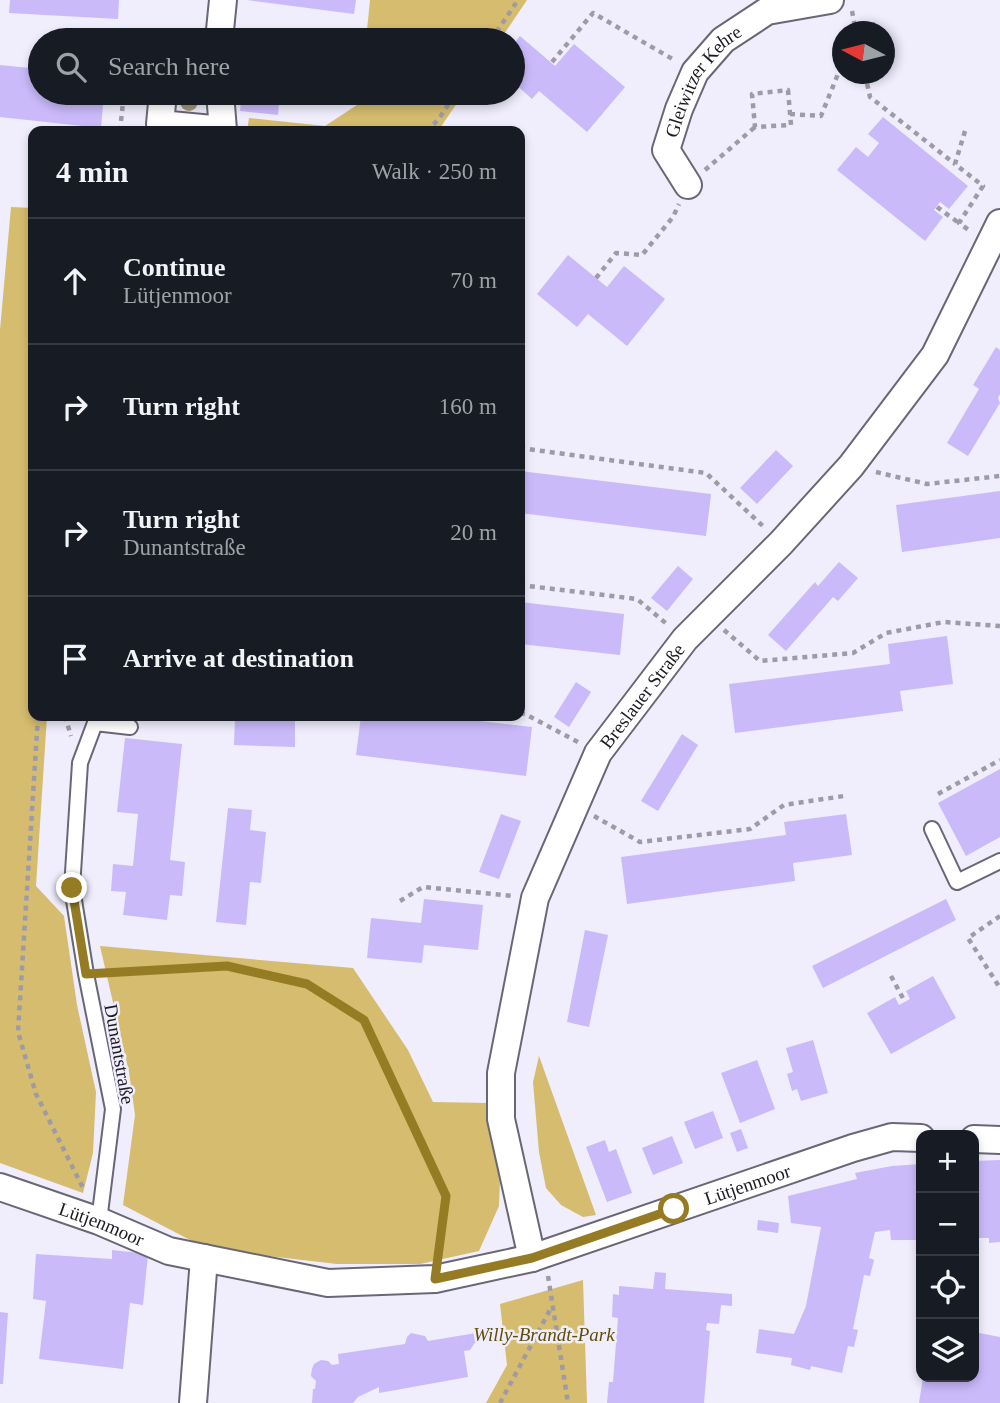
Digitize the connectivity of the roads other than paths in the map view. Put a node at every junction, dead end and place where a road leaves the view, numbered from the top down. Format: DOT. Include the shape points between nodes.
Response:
graph roads {
  1 [pos="223,0"];
  2 [pos="830,0"];
  3 [pos="220,28"];
  4 [pos="162,105"];
  5 [pos="221,105"];
  6 [pos="181,126"];
  7 [pos="223,126"];
  8 [pos="688,185"];
  9 [pos="995,234"];
  10 [pos="130,727"];
  11 [pos="932,829"];
  12 [pos="1000,861"];
  13 [pos="916,1138"];
  14 [pos="979,1139"];
  15 [pos="1000,1140"];
  16 [pos="0,1187"];
  17 [pos="99,1221"];
  18 [pos="204,1258"];
  19 [pos="540,1265"];
  20 [pos="193,1403"];
  1 -- 3 [label="street"];
  2 -- 8 [label="street, Gleiwitzer Kehre" via="767,11 723,40 695,72 666,150"];
  4 -- 6 [label="street" via="160,124"];
  5 -- 7 [label="street"];
  9 -- 19 [label="street, Breslauer Straße" via="935,355 851,466 685,639 598,753 535,898 501,1073 501,1119"];
  10 -- 17 [label="lane, Dunantstraße" via="95,723 80,764 72,888 113,1109"];
  11 -- 12 [label="lane" via="957,882"];
  13 -- 19 [label="street, Lütjenmoor" via="892,1137 853,1148"];
  14 -- 15 [label="street"];
  16 -- 17 [label="street, Lütjenmoor"];
  17 -- 18 [label="street, Lütjenmoor" via="169,1251"];
  18 -- 19 [label="street, Lütjenmoor" via="328,1283 435,1279"];
  18 -- 20 [label="street"];
}
